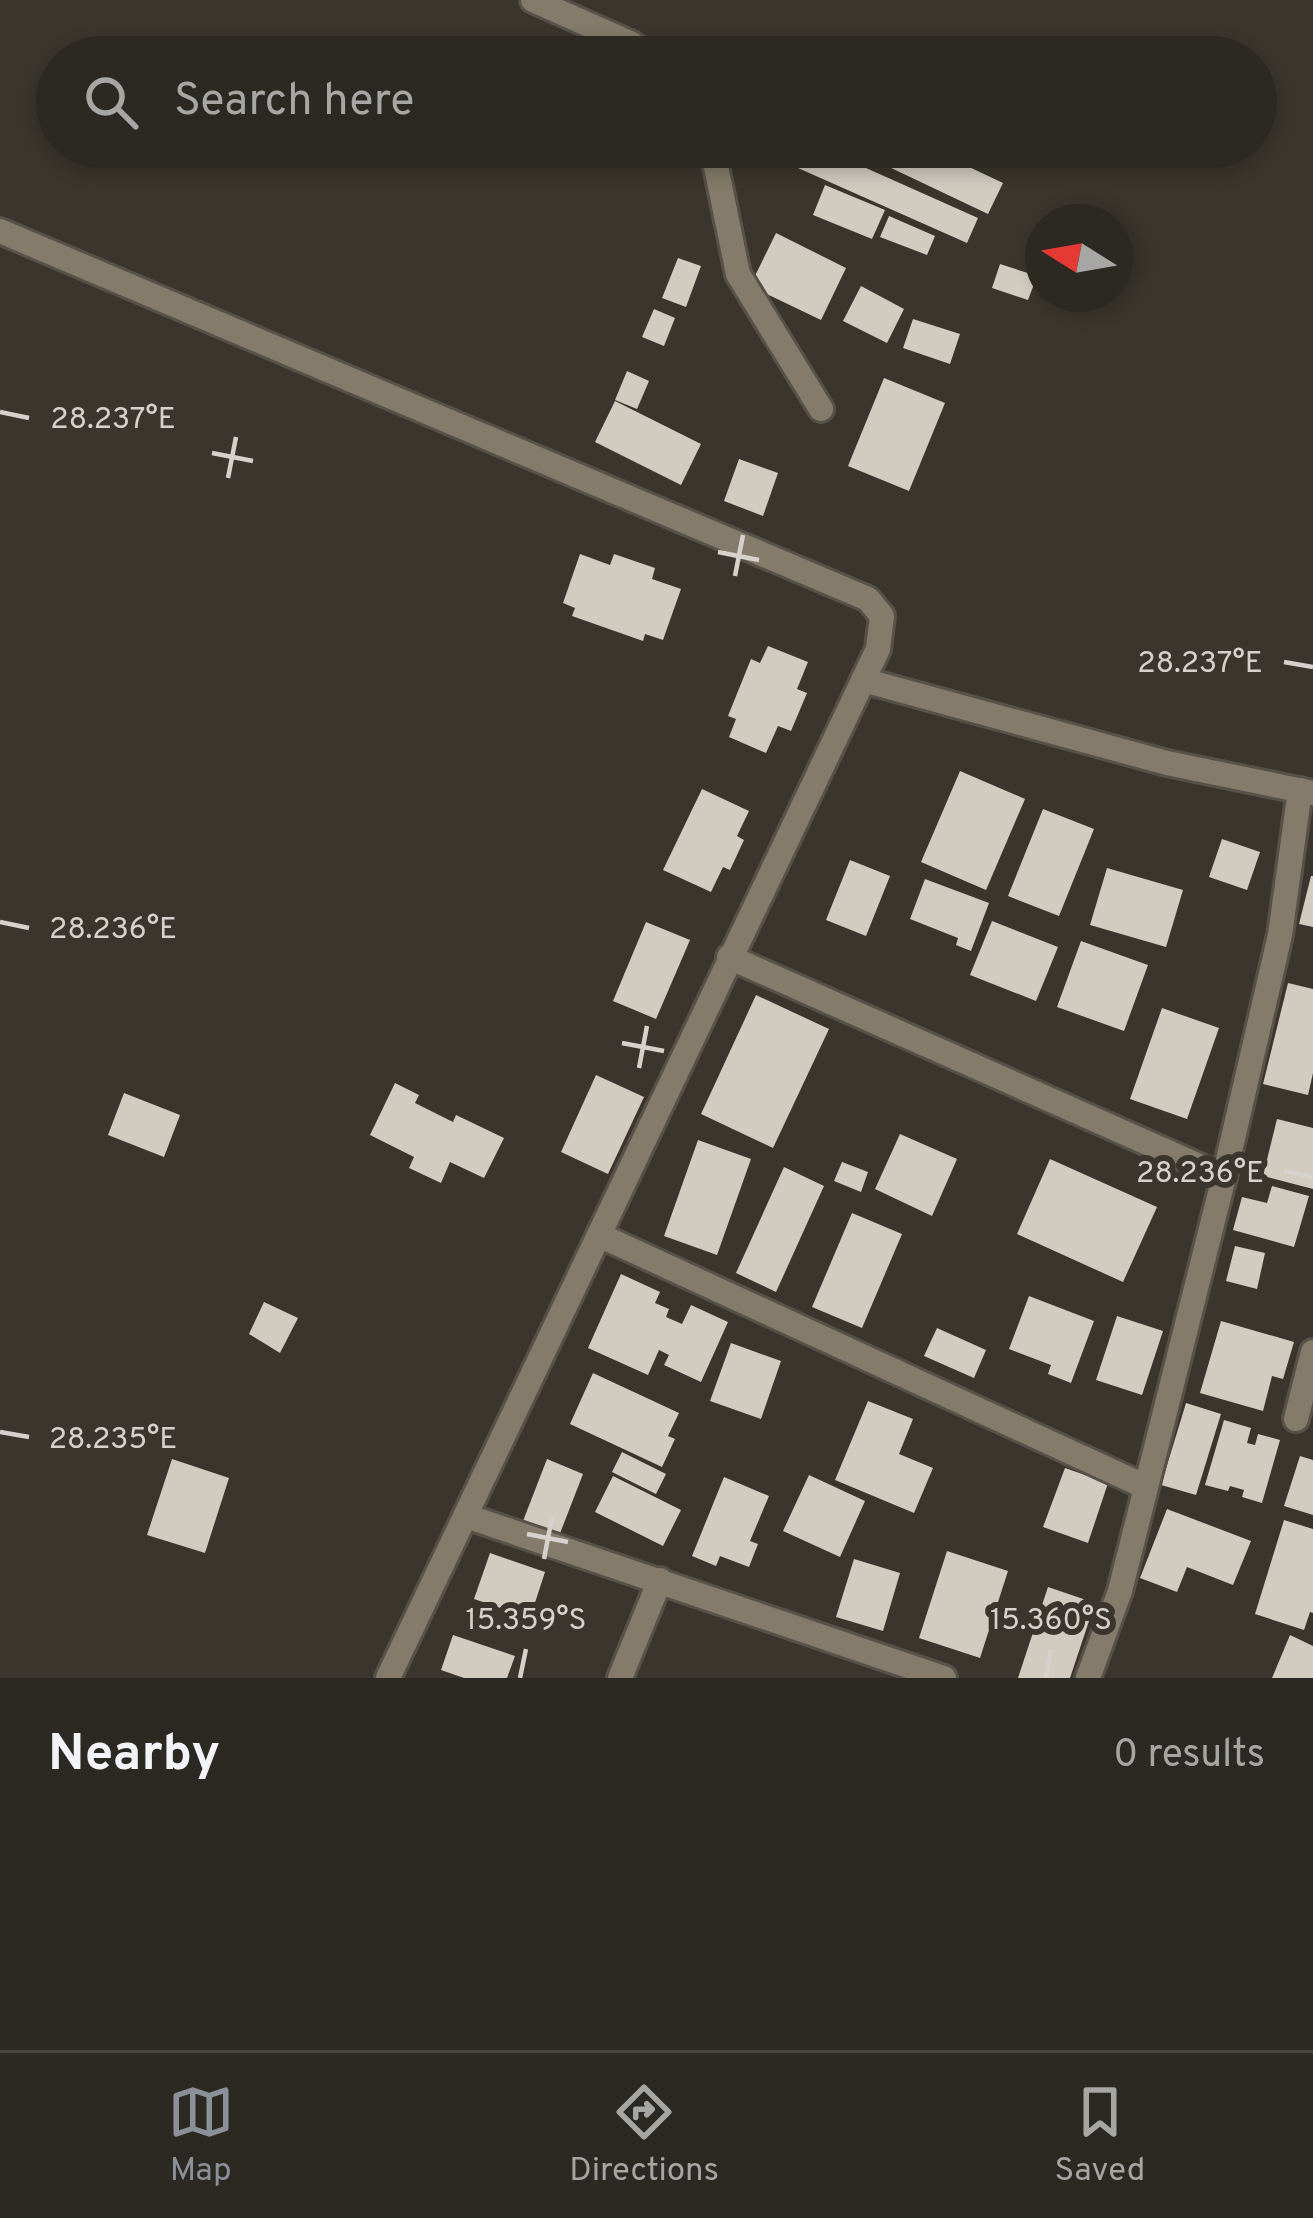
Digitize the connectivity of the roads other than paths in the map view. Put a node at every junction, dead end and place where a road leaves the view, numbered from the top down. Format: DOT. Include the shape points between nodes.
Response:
graph roads {
  1 [pos="533,0"];
  2 [pos="614,36"];
  3 [pos="716,168"];
  4 [pos="0,231"];
  5 [pos="821,409"];
  6 [pos="862,680"];
  7 [pos="1307,792"];
  8 [pos="729,957"];
  9 [pos="1224,1177"];
  10 [pos="599,1234"];
  11 [pos="1313,1352"];
  12 [pos="1296,1418"];
  13 [pos="1144,1486"];
  14 [pos="466,1516"];
  15 [pos="660,1580"];
  16 [pos="388,1678"];
  17 [pos="620,1678"];
  18 [pos="944,1678"];
  19 [pos="1088,1678"];
  1 -- 2 [label="street"];
  3 -- 5 [label="street" via="738,274"];
  4 -- 6 [label="street" via="868,599 882,616 878,649"];
  6 -- 7 [label="street" via="1167,763"];
  6 -- 8 [label="street"];
  7 -- 9 [label="street"];
  8 -- 9 [label="street"];
  8 -- 10 [label="street"];
  9 -- 13 [label="street"];
  10 -- 13 [label="street"];
  10 -- 14 [label="street"];
  11 -- 12 [label="street"];
  13 -- 19 [label="street" via="1120,1591"];
  14 -- 15 [label="street"];
  14 -- 16 [label="street"];
  15 -- 17 [label="street"];
  15 -- 18 [label="street"];
}
